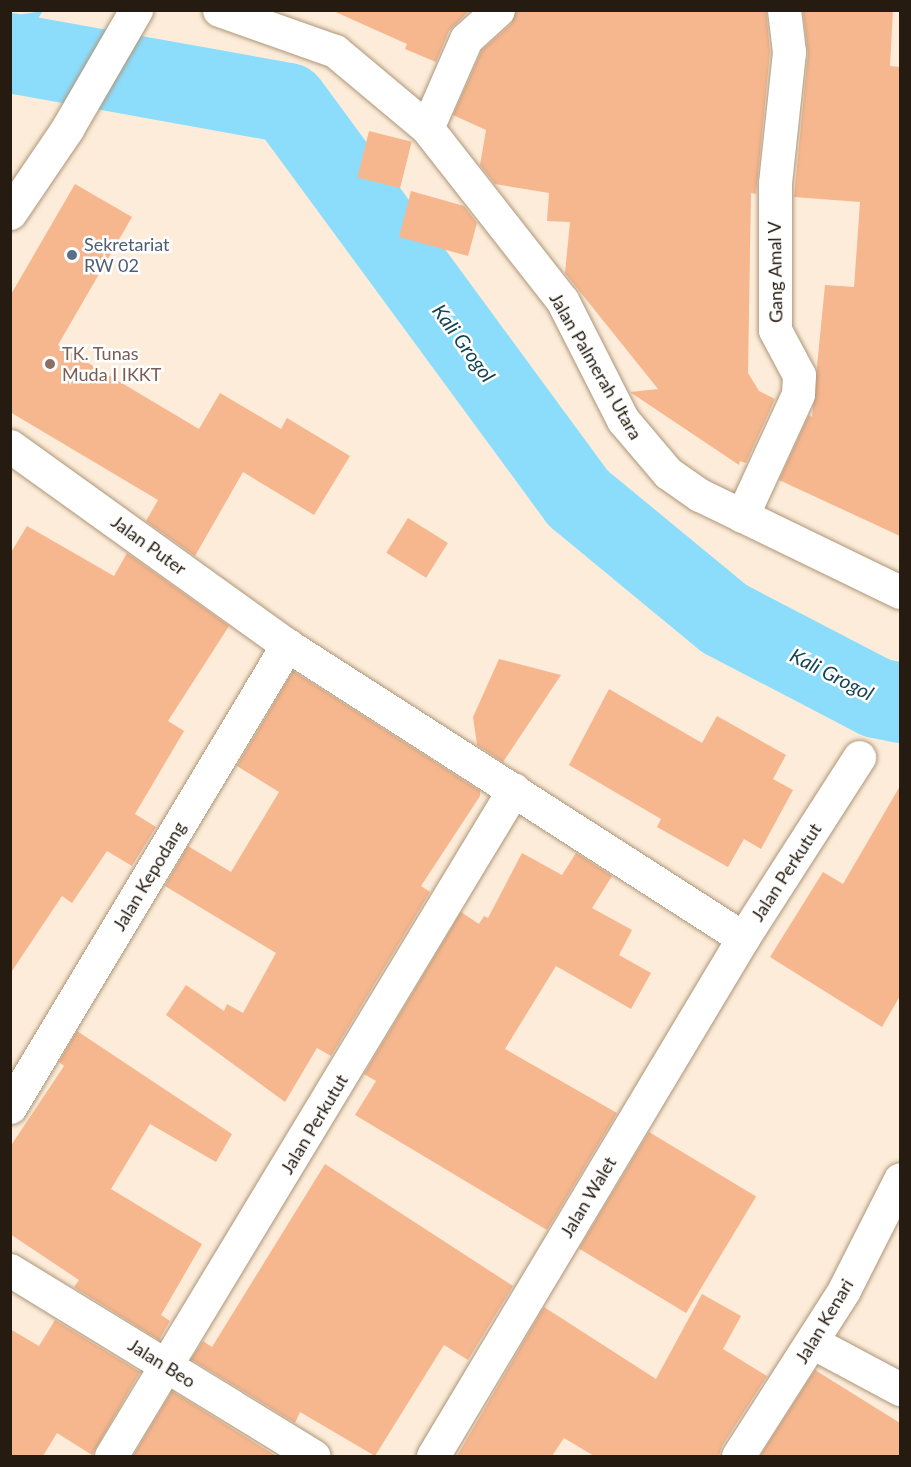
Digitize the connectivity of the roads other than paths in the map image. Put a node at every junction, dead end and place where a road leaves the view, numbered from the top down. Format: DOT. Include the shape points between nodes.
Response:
graph roads {
  1 [pos="136,10"];
  2 [pos="219,10"];
  3 [pos="498,10"];
  4 [pos="784,10"];
  5 [pos="427,128"];
  6 [pos="10,213"];
  7 [pos="10,446"];
  8 [pos="742,516"];
  9 [pos="900,592"];
  10 [pos="287,645"];
  11 [pos="859,757"];
  12 [pos="514,789"];
  13 [pos="743,938"];
  14 [pos="10,1107"];
  15 [pos="900,1179"];
  16 [pos="891,1223"];
  17 [pos="10,1270"];
  18 [pos="812,1342"];
  19 [pos="168,1367"];
  20 [pos="900,1389"];
  21 [pos="111,1456"];
  22 [pos="313,1456"];
  23 [pos="433,1456"];
  24 [pos="738,1456"];
  1 -- 6 [label="street" via="67,129"];
  2 -- 5 [label="street, Jalan Palmerah Utara" via="335,51"];
  3 -- 5 [label="street" via="466,39"];
  4 -- 8 [label="street, Gang Amal V" via="789,52 775,183 774,318 778,343 794,361 799,375 798,394"];
  5 -- 8 [label="street, Jalan Palmerah Utara" via="562,300 636,439 668,473"];
  7 -- 10 [label="street, Jalan Puter"];
  8 -- 9 [label="street, Jalan Palmerah Utara"];
  10 -- 12 [label="street, Jalan Perkutut"];
  10 -- 14 [label="street, Jalan Kepodang"];
  11 -- 13 [label="street, Jalan Perkutut"];
  12 -- 13 [label="street, Jalan Perkutut"];
  12 -- 19 [label="street, Jalan Perkutut"];
  13 -- 23 [label="street, Jalan Walet"];
  15 -- 16 [label="street, Jalan Kenari"];
  16 -- 18 [label="street, Jalan Kenari"];
  17 -- 19 [label="street, Jalan Beo"];
  18 -- 20 [label="street"];
  18 -- 24 [label="street, Jalan Kenari"];
  19 -- 21 [label="street, Jalan Perkutut"];
  19 -- 22 [label="street, Jalan Beo"];
}
